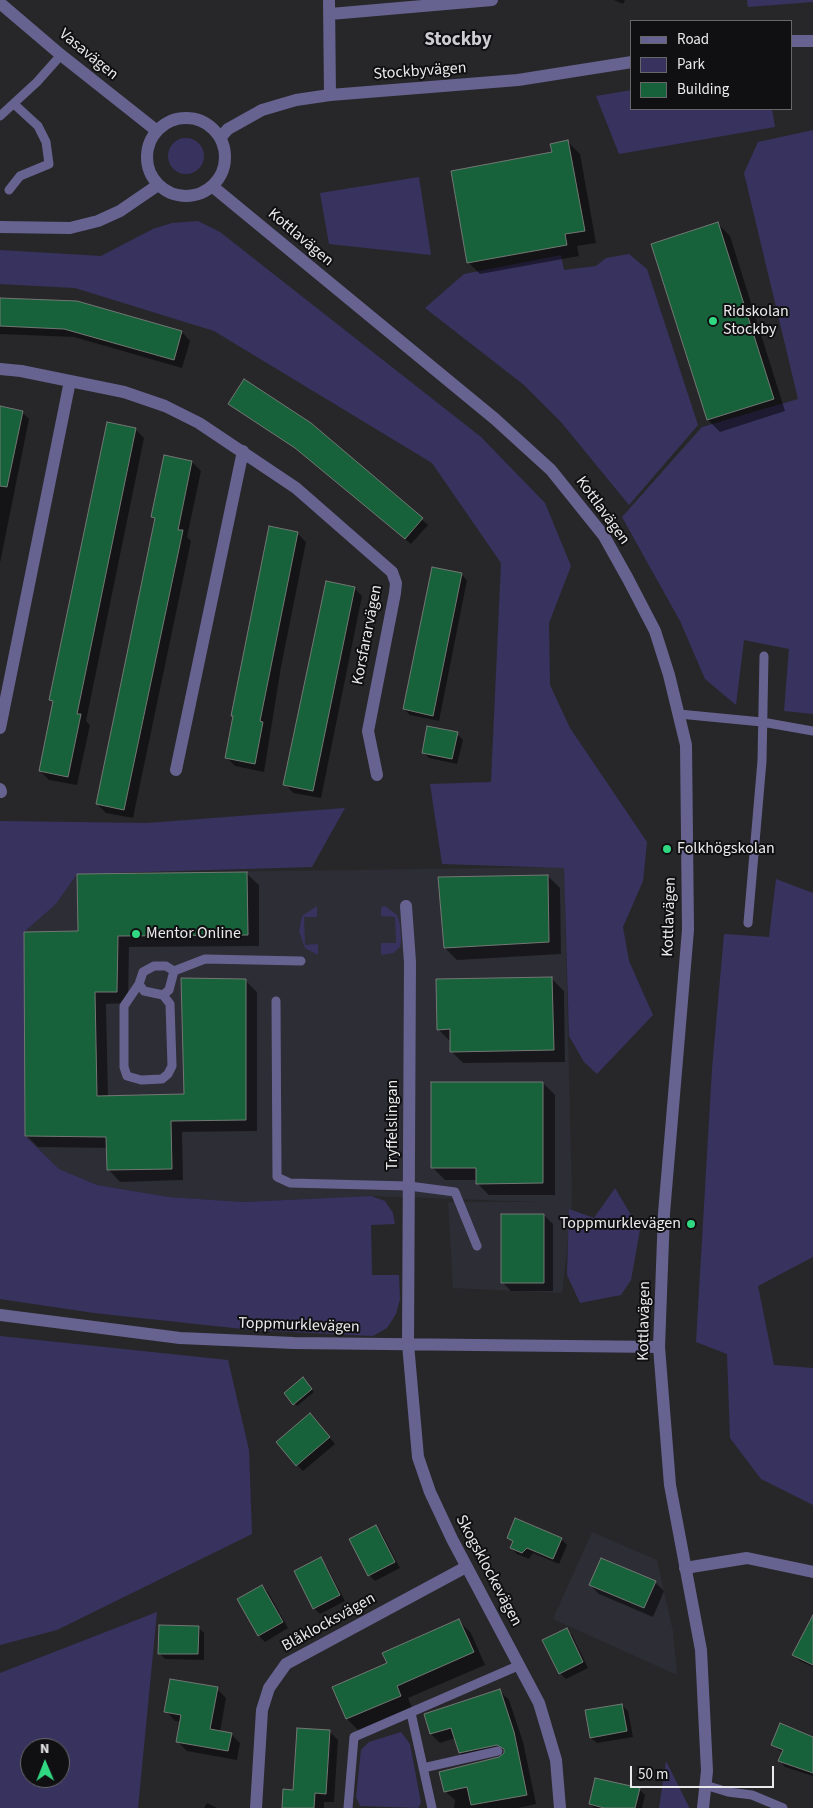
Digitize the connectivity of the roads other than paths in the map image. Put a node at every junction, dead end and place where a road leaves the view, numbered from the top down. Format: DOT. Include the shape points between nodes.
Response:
graph roads {
  1 [pos="329,0"];
  2 [pos="492,0"];
  3 [pos="0,3"];
  4 [pos="330,14"];
  5 [pos="793,41"];
  6 [pos="813,41"];
  7 [pos="61,55"];
  8 [pos="630,62"];
  9 [pos="330,95"];
  10 [pos="14,104"];
  11 [pos="1,112"];
  12 [pos="157,131"];
  13 [pos="220,138"];
  14 [pos="158,185"];
  15 [pos="212,186"];
  16 [pos="9,190"];
  17 [pos="0,227"];
  18 [pos="0,369"];
  19 [pos="70,381"];
  20 [pos="243,451"];
  21 [pos="764,656"];
  22 [pos="679,714"];
  23 [pos="762,722"];
  24 [pos="0,728"];
  25 [pos="813,731"];
  26 [pos="176,770"];
  27 [pos="377,775"];
  28 [pos="406,906"];
  29 [pos="748,923"];
  30 [pos="300,961"];
  31 [pos="174,970"];
  32 [pos="140,984"];
  33 [pos="163,995"];
  34 [pos="276,1001"];
  35 [pos="409,1186"];
  36 [pos="477,1246"];
  37 [pos="0,1315"];
  38 [pos="408,1344"];
  39 [pos="659,1347"];
  40 [pos="466,1567"];
  41 [pos="686,1568"];
  42 [pos="813,1572"];
  43 [pos="520,1665"];
  44 [pos="411,1713"];
  45 [pos="498,1751"];
  46 [pos="423,1768"];
  47 [pos="705,1785"];
  48 [pos="256,1808"];
  49 [pos="348,1808"];
  50 [pos="432,1808"];
  51 [pos="560,1808"];
  52 [pos="704,1808"];
  53 [pos="783,1808"];
  1 -- 4 [label="street"];
  2 -- 4 [label="street"];
  3 -- 7 [label="street, Vasavägen"];
  4 -- 9 [label="street"];
  5 -- 6 [label="street"];
  7 -- 10 [label="lane"];
  7 -- 12 [label="street, Vasavägen"];
  8 -- 9 [label="street, Stockbyvägen" via="518,80"];
  9 -- 13 [label="street, Stockbyvägen" via="262,110 228,129"];
  10 -- 11 [label="lane"];
  10 -- 16 [label="lane" via="38,126 46,142 49,164 20,176"];
  12 -- 13 [label="street" via="173,121 190,118 204,123"];
  12 -- 14 [label="street" via="149,145 147,160 151,176"];
  13 -- 15 [label="street" via="225,162 221,175"];
  14 -- 15 [label="street" via="169,193 184,196 201,194"];
  14 -- 17 [label="street" via="120,211 98,221 70,228"];
  15 -- 22 [label="street, Kottlavägen" via="494,419 550,470 604,536 628,578 655,631"];
  18 -- 19 [label="street, Korsfararvägen"];
  19 -- 20 [label="street, Korsfararvägen" via="124,392 165,406"];
  19 -- 24 [label="street"];
  20 -- 26 [label="street"];
  20 -- 27 [label="street, Korsfararvägen" via="296,488 392,572 395,593 368,731"];
  21 -- 23 [label="lane"];
  22 -- 23 [label="lane"];
  22 -- 39 [label="street, Kottlavägen" via="686,745 688,930 664,1213"];
  23 -- 25 [label="lane"];
  23 -- 29 [label="lane" via="762,761"];
  28 -- 35 [label="street, Tryffelslingan" via="410,962"];
  30 -- 31 [label="lane" via="205,959"];
  31 -- 32 [label="lane" via="154,966 143,972"];
  31 -- 33 [label="lane" via="169,990"];
  32 -- 33 [label="lane" via="144,991"];
  32 -- 33 [label="lane" via="124,1006 124,1067 127,1076 141,1080 162,1079 172,1066 170,1004"];
  34 -- 35 [label="lane" via="277,1177 290,1183"];
  35 -- 36 [label="lane" via="455,1192"];
  35 -- 38 [label="street, Tryffelslingan"];
  37 -- 38 [label="street, Toppmurklevägen" via="180,1338"];
  38 -- 39 [label="street, Toppmurklevägen"];
  38 -- 40 [label="street, Skogsklockevägen" via="418,1457 430,1492"];
  39 -- 41 [label="street, Kottlavägen" via="670,1485"];
  40 -- 43 [label="street, Skogsklockevägen"];
  40 -- 48 [label="street, Blåklocksvägen" via="286,1664 269,1688 262,1710"];
  41 -- 42 [label="street" via="747,1558"];
  41 -- 47 [label="street, Kottlavägen" via="701,1650"];
  43 -- 44 [label="lane"];
  43 -- 51 [label="street, Skogsklockevägen" via="539,1703 556,1760"];
  44 -- 46 [label="lane"];
  44 -- 49 [label="lane" via="354,1737"];
  45 -- 46 [label="lane"];
  46 -- 50 [label="lane"];
  47 -- 52 [label="street, Kottlavägen"];
  47 -- 53 [label="lane" via="752,1795"];
}
